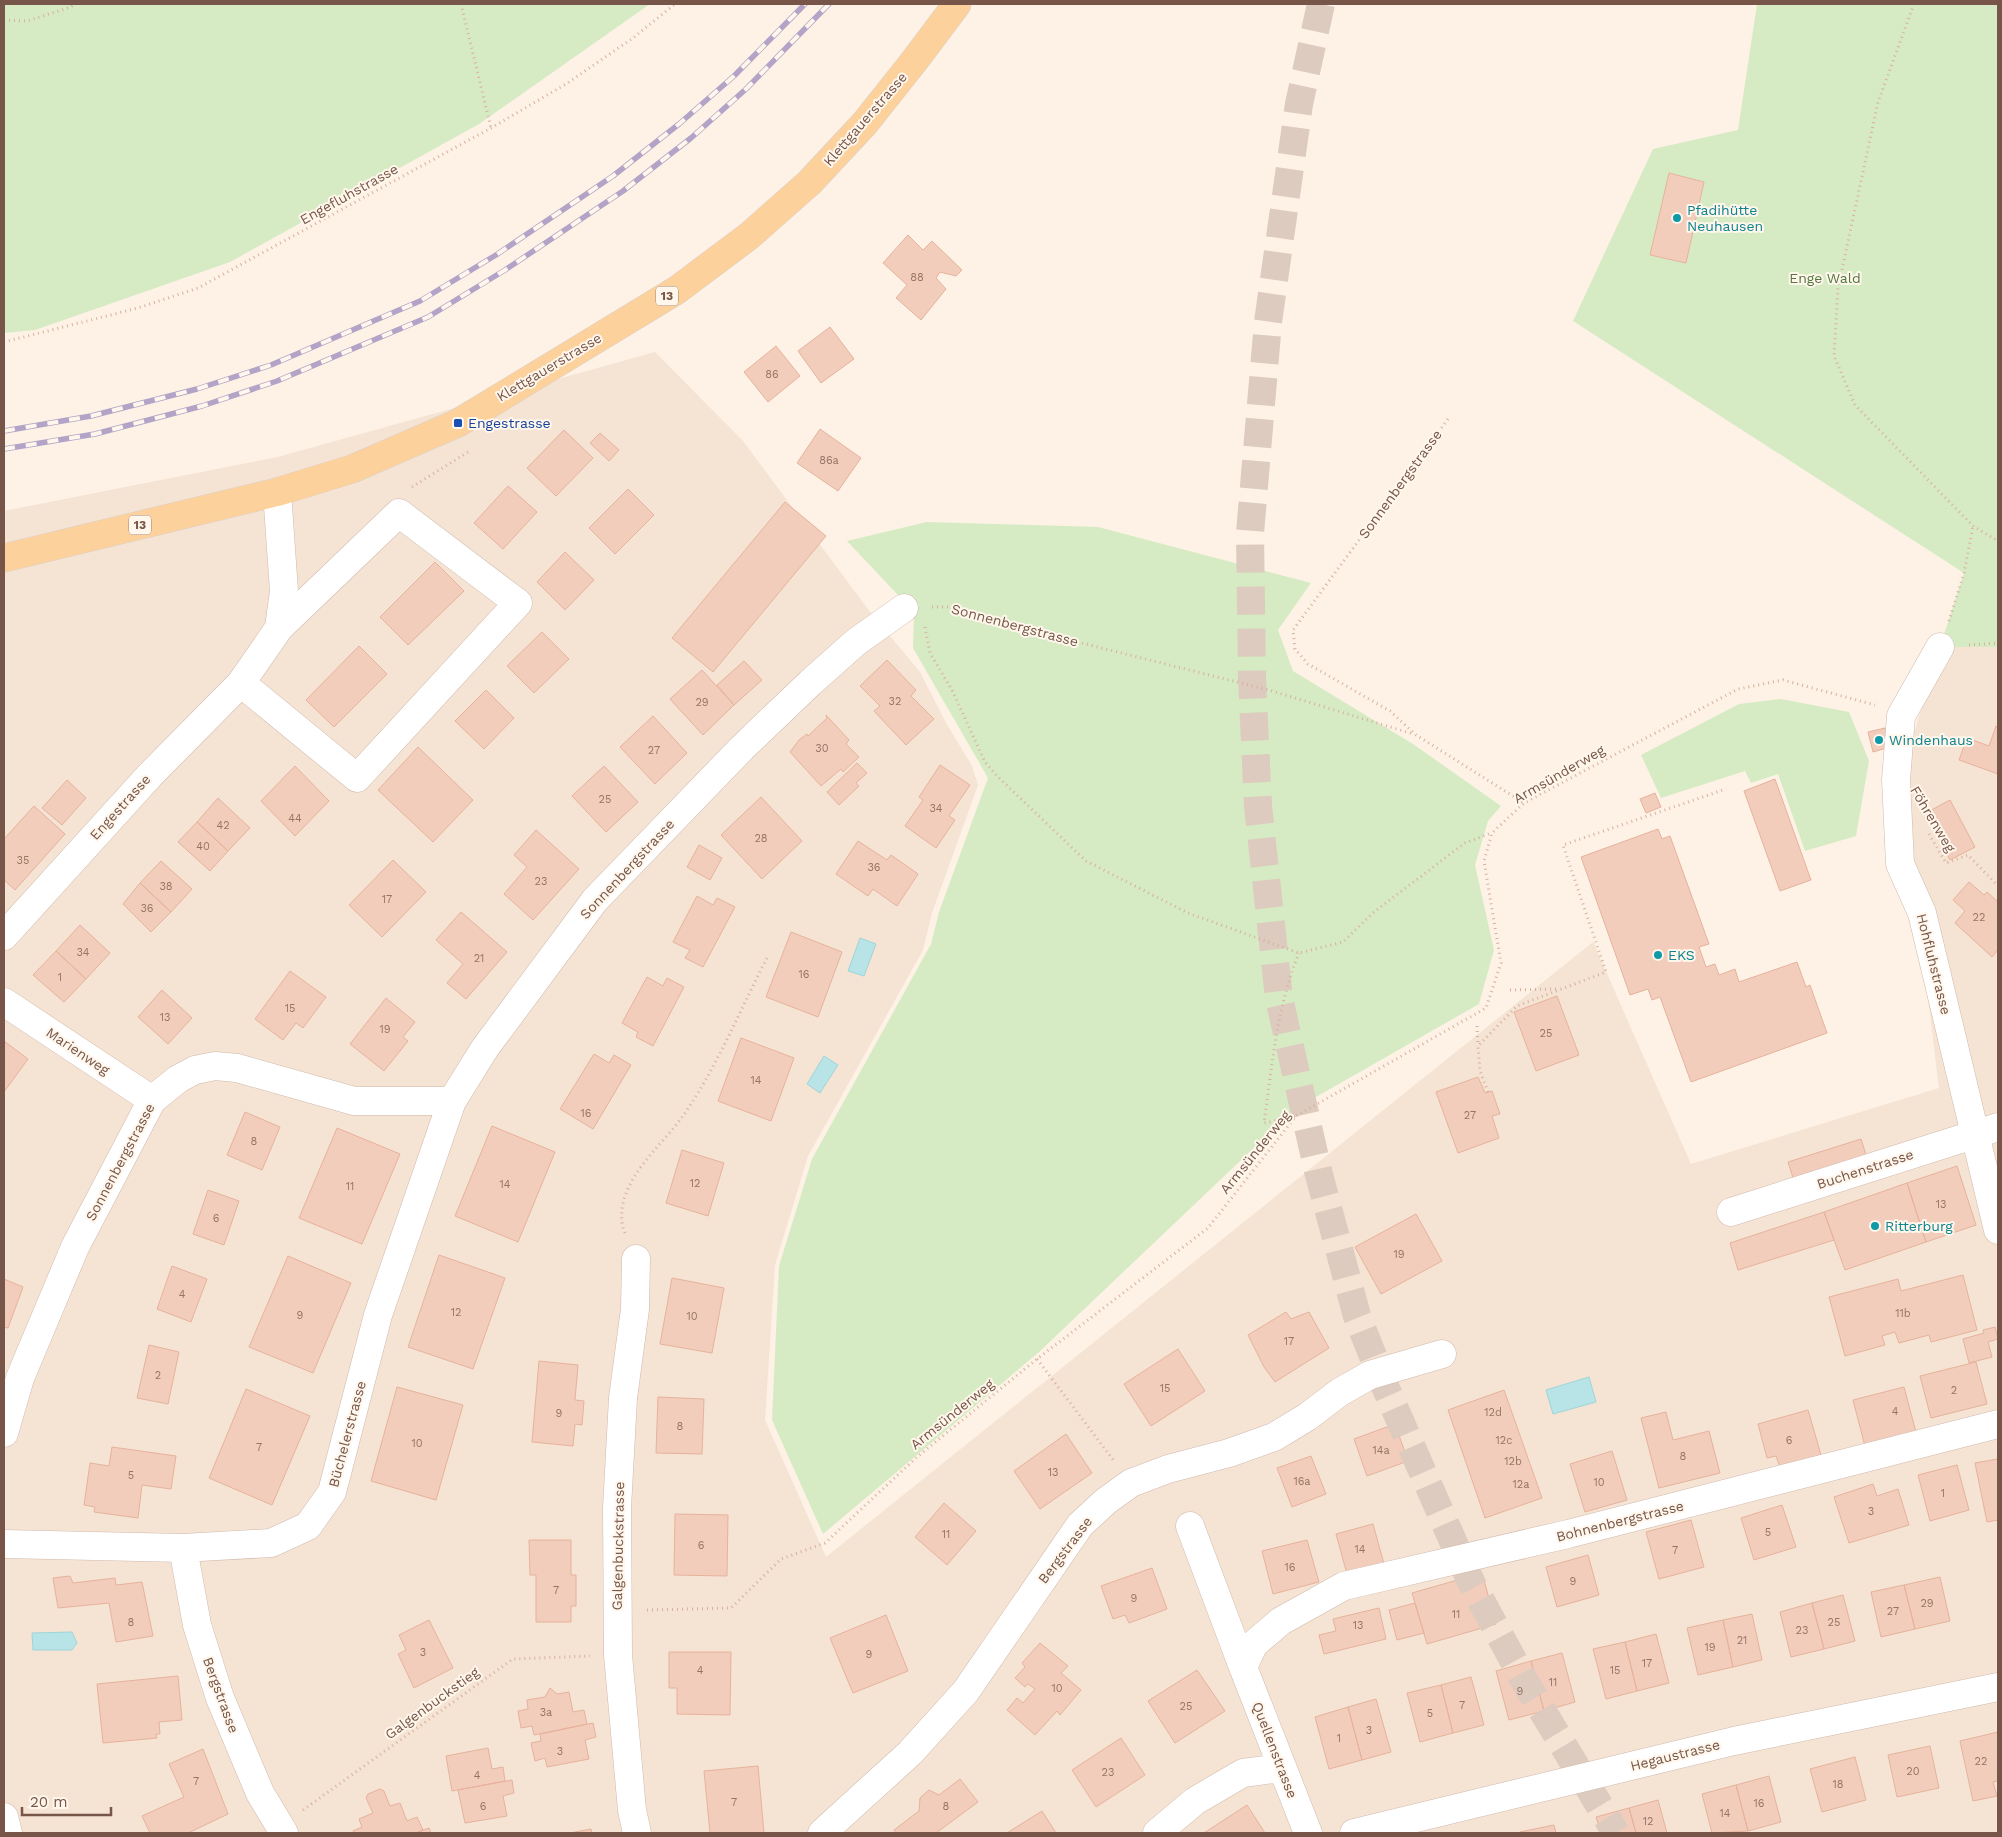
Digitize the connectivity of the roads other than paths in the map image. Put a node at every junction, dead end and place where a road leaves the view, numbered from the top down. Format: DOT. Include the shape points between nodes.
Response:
graph roads {
  1 [pos="956,4"];
  2 [pos="277,492"];
  3 [pos="4,558"];
  4 [pos="913,607"];
  5 [pos="279,628"];
  6 [pos="1940,647"];
  7 [pos="241,683"];
  8 [pos="4,936"];
  9 [pos="4,1002"];
  10 [pos="152,1100"];
  11 [pos="452,1101"];
  12 [pos="1987,1130"];
  13 [pos="1731,1212"];
  14 [pos="1998,1230"];
  15 [pos="636,1259"];
  16 [pos="1442,1354"];
  17 [pos="1998,1424"];
  18 [pos="4,1433"];
  19 [pos="1190,1526"];
  20 [pos="4,1544"];
  21 [pos="183,1548"];
  22 [pos="1249,1655"];
  23 [pos="1998,1687"];
  24 [pos="1281,1768"];
  25 [pos="4,1816"];
  26 [pos="282,1830"];
  27 [pos="8,1833"];
  28 [pos="637,1833"];
  29 [pos="822,1833"];
  30 [pos="1156,1833"];
  31 [pos="1308,1833"];
  32 [pos="1354,1833"];
  1 -- 2 [label="main road, Klettgauerstrasse / 13" via="865,123 809,183 749,236 677,290 458,423 352,469"];
  2 -- 3 [label="main road, Klettgauerstrasse / 13"];
  2 -- 5 [label="street, Engestrasse" via="284,591"];
  4 -- 11 [label="street, Sonnenbergstrasse" via="856,642 810,683 742,748 595,900 485,1048"];
  5 -- 7 [label="street, Engestrasse"];
  5 -- 7 [label="street, Engestrasse" via="399,513 518,603 357,778"];
  6 -- 12 [label="street, Hohfluhstrasse" via="1901,716 1896,780 1900,864 1922,913"];
  7 -- 8 [label="street, Engestrasse" via="150,775"];
  9 -- 10 [label="street, Marienweg"];
  10 -- 11 [label="street, Sonnenbergstrasse" via="178,1079 195,1070 215,1066 237,1068 354,1101"];
  10 -- 18 [label="street, Sonnenbergstrasse" via="75,1247 20,1378"];
  11 -- 21 [label="street, Büchelerstrasse" via="378,1315 332,1492 308,1526 271,1543"];
  12 -- 13 [label="street, Buchenstrasse"];
  12 -- 14 [label="street, Hohfluhstrasse"];
  15 -- 28 [label="street, Galgenbuckstrasse" via="635,1308 621,1426 616,1508 618,1655 632,1810"];
  16 -- 29 [label="street, Bergstrasse" via="1370,1375 1274,1437 1130,1483 1106,1501 1080,1525 966,1691 910,1753"];
  17 -- 22 [label="street, Bohnenbergstrasse" via="1568,1534 1344,1586 1281,1621"];
  19 -- 22 [label="street, Quellenstrasse"];
  20 -- 21 [label="street, Büchelerstrasse"];
  21 -- 26 [label="street, Bergstrasse" via="197,1625 220,1698 260,1793"];
  22 -- 24 [label="street, Quellenstrasse"];
  23 -- 32 [label="street, Hegaustrasse" via="1734,1741"];
  24 -- 30 [label="street" via="1243,1773 1195,1801"];
  24 -- 31 [label="street, Quellenstrasse"];
  25 -- 27 [label="street"];
}
